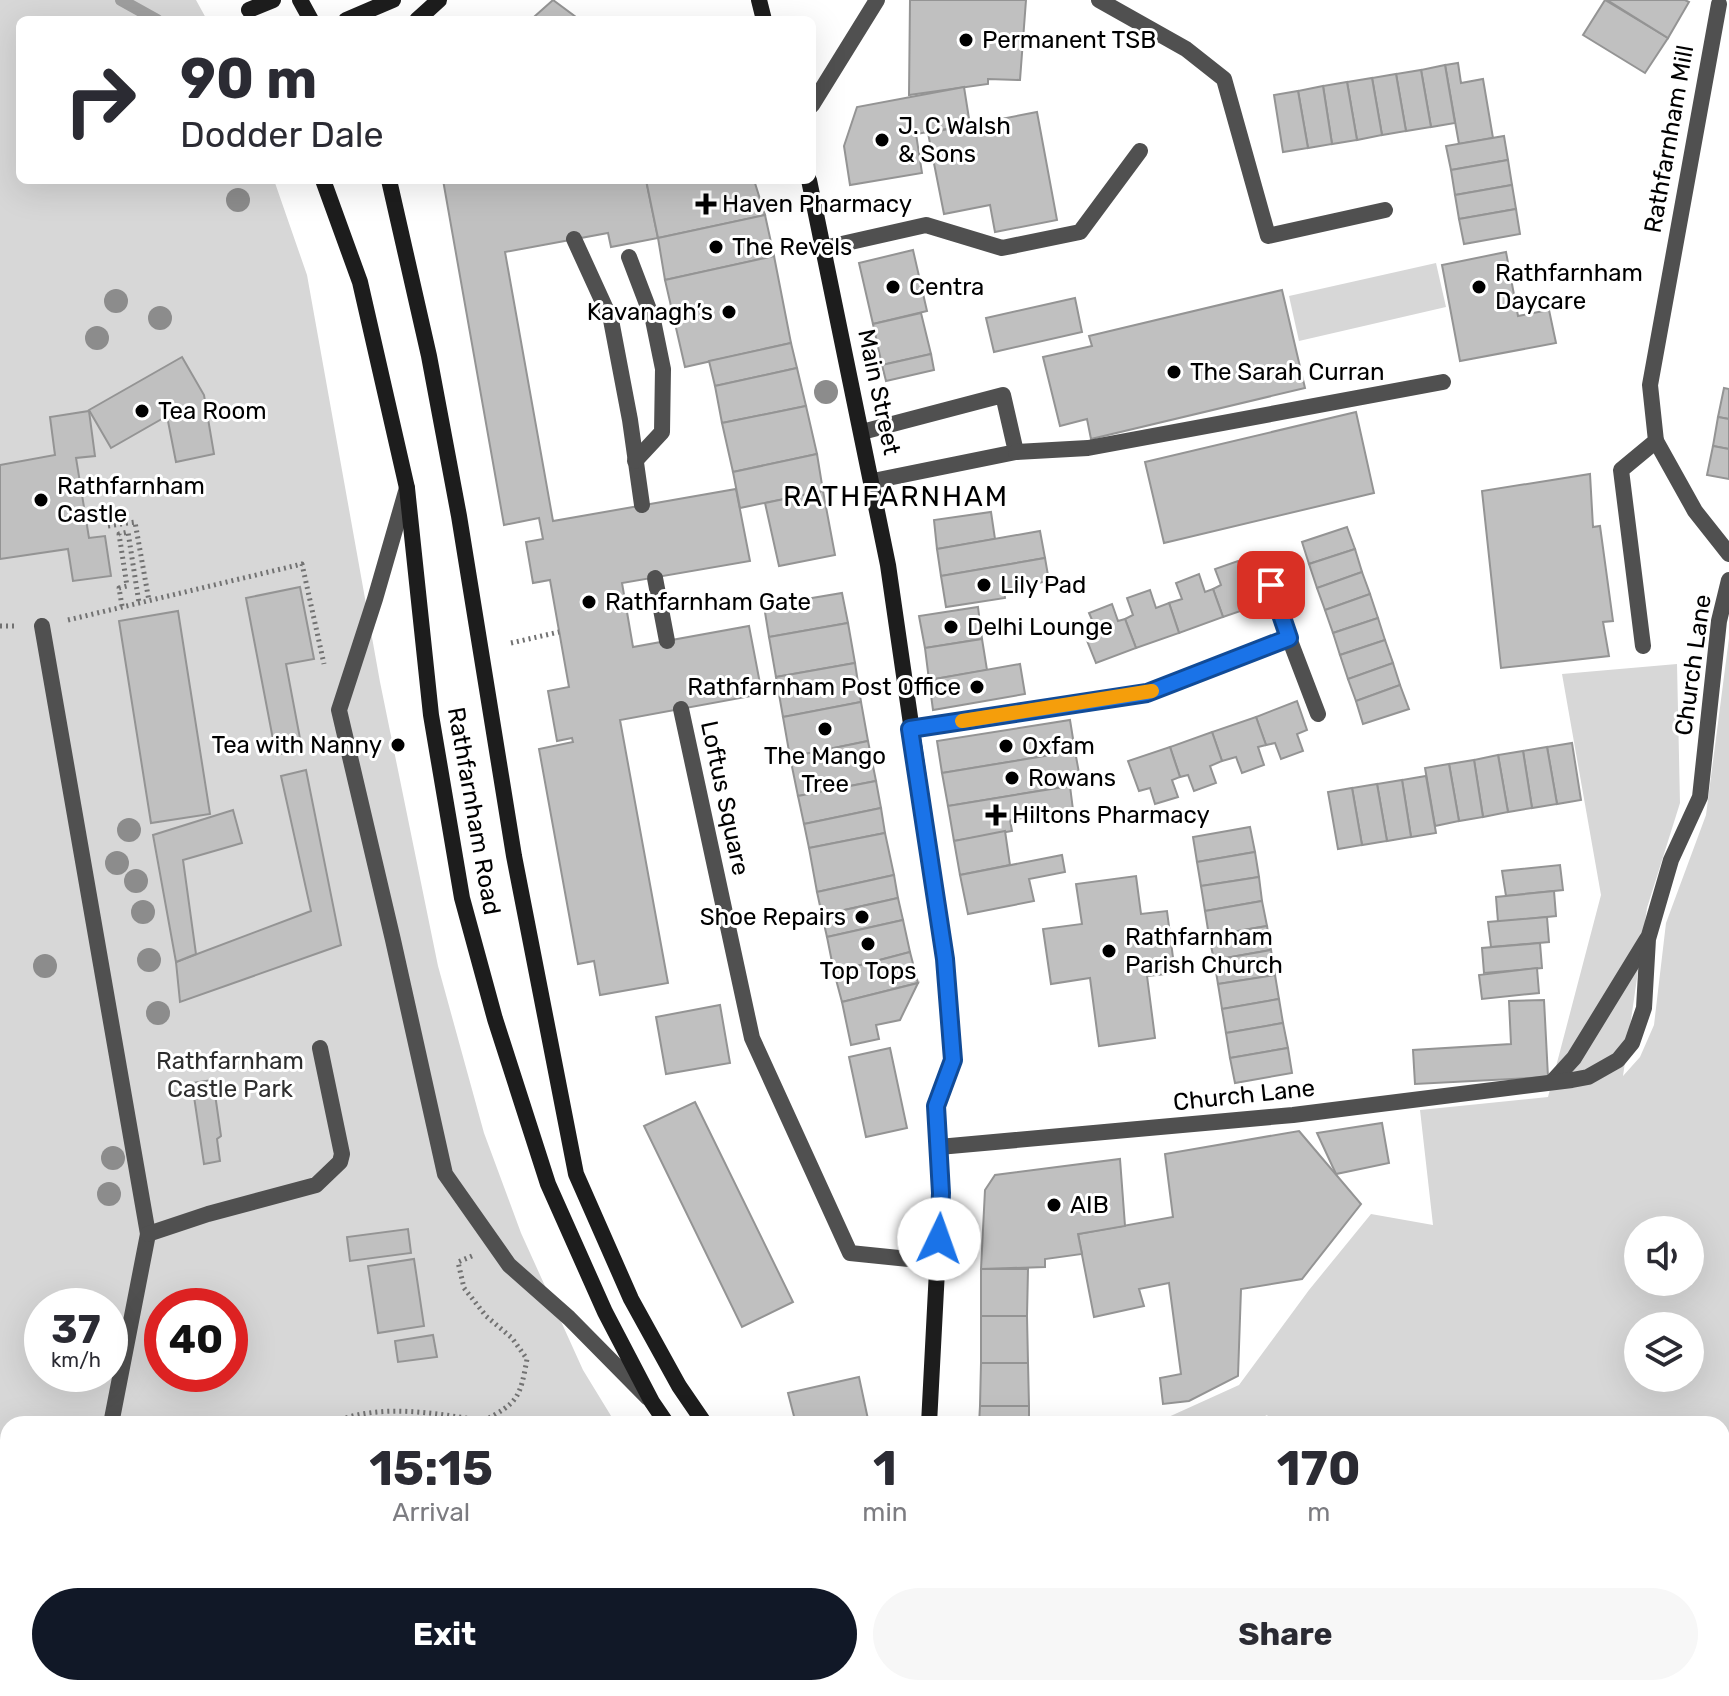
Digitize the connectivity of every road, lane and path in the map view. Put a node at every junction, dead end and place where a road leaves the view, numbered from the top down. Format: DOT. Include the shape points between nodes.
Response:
graph roads {
  1 [pos="273,0"];
  2 [pos="393,0"];
  3 [pos="439,0"];
  4 [pos="877,0"];
  5 [pos="1099,0"];
  6 [pos="1719,4"];
  7 [pos="249,10"];
  8 [pos="355,16"];
  9 [pos="421,16"];
  10 [pos="816,99"];
  11 [pos="1140,151"];
  12 [pos="324,184"];
  13 [pos="390,184"];
  14 [pos="810,184"];
  15 [pos="1385,210"];
  16 [pos="574,239"];
  17 [pos="824,248"];
  18 [pos="629,257"];
  19 [pos="1443,382"];
  20 [pos="862,432"];
  21 [pos="1656,441"];
  22 [pos="1016,452"];
  23 [pos="635,461"];
  24 [pos="873,481"];
  25 [pos="407,488"];
  26 [pos="642,505"];
  27 [pos="108,526"];
  28 [pos="1729,554"];
  29 [pos="655,578"];
  30 [pos="1729,580"];
  31 [pos="1271,585"];
  32 [pos="149,601"];
  33 [pos="139,603"];
  34 [pos="42,626"];
  35 [pos="559,632"];
  36 [pos="1289,638"];
  37 [pos="667,641"];
  38 [pos="511,643"];
  39 [pos="1643,646"];
  40 [pos="344,689"];
  41 [pos="681,709"];
  42 [pos="1318,714"];
  43 [pos="910,729"];
  44 [pos="1648,939"];
  45 [pos="320,1048"];
  46 [pos="1553,1081"];
  47 [pos="939,1147"];
  48 [pos="148,1234"];
  49 [pos="495,1246"];
  50 [pos="938,1262"];
  51 [pos="652,1402"];
  52 [pos="113,1416"];
  53 [pos="350,1416"];
  54 [pos="451,1416"];
  55 [pos="492,1416"];
  56 [pos="662,1416"];
  57 [pos="700,1416"];
  58 [pos="929,1416"];
  1 -- 7 [label="main road"];
  2 -- 8 [label="main road"];
  3 -- 9 [label="main road"];
  4 -- 10 [label="street"];
  5 -- 15 [label="street" via="1186,49 1224,79 1268,236"];
  6 -- 21 [label="street, Rathfarnham Mill" via="1650,385"];
  11 -- 17 [label="street" via="1080,232 1002,248 926,225"];
  12 -- 25 [label="main road, Rathfarnham Road" via="360,282"];
  13 -- 57 [label="main road, Rathfarnham Road" via="429,356 514,856 576,1174 631,1299"];
  14 -- 17 [label="main road, Main Street"];
  16 -- 23 [label="street" via="611,320"];
  17 -- 20 [label="main road, Main Street"];
  18 -- 23 [label="street" via="653,320 663,369 662,432"];
  19 -- 22 [label="street" via="1088,448"];
  20 -- 22 [label="street" via="1003,395"];
  20 -- 24 [label="main road, Main Street"];
  21 -- 28 [label="street" via="1695,511"];
  21 -- 39 [label="street" via="1621,470"];
  22 -- 24 [label="street"];
  23 -- 26 [label="street"];
  24 -- 43 [label="main road, Main Street"];
  25 -- 40 [label="street"];
  25 -- 51 [label="main road, Rathfarnham Road" via="431,715 466,913 548,1184"];
  27 -- 32 [label="path" via="135,522"];
  29 -- 37 [label="street"];
  30 -- 44 [label="street, Church Lane" via="1719,621 1700,797 1671,860"];
  31 -- 36 [label="street"];
  32 -- 33 [label="path"];
  32 -- 40 [label="path" via="302,564 328,679"];
  33 -- 33 [label="path" via="122,606 119,588 127,586 119,534 128,532"];
  34 -- 48 [label="street"];
  35 -- 38 [label="path"];
  36 -- 42 [label="street"];
  36 -- 43 [label="street" via="1147,693"];
  40 -- 49 [label="street" via="339,710 445,1174"];
  41 -- 50 [label="street, Loftus Square" via="752,1038 850,1253"];
  43 -- 47 [label="main road, Main Street" via="945,959 953,1060 936,1106"];
  44 -- 46 [label="street, Church Lane" via="1574,1058"];
  44 -- 46 [label="street, Church Lane" via="1644,1008 1632,1043 1618,1060 1588,1077"];
  45 -- 48 [label="street" via="340,1162 316,1185"];
  46 -- 47 [label="street, Church Lane" via="1293,1115"];
  47 -- 50 [label="main road, Main Street"];
  48 -- 52 [label="street"];
  49 -- 51 [label="street"];
  49 -- 55 [label="path" via="458,1262 464,1288 527,1359 522,1390"];
  50 -- 58 [label="main road, Main Street"];
  51 -- 56 [label="main road, Rathfarnham Road"];
  53 -- 54 [label="path" via="419,1411"];
}
